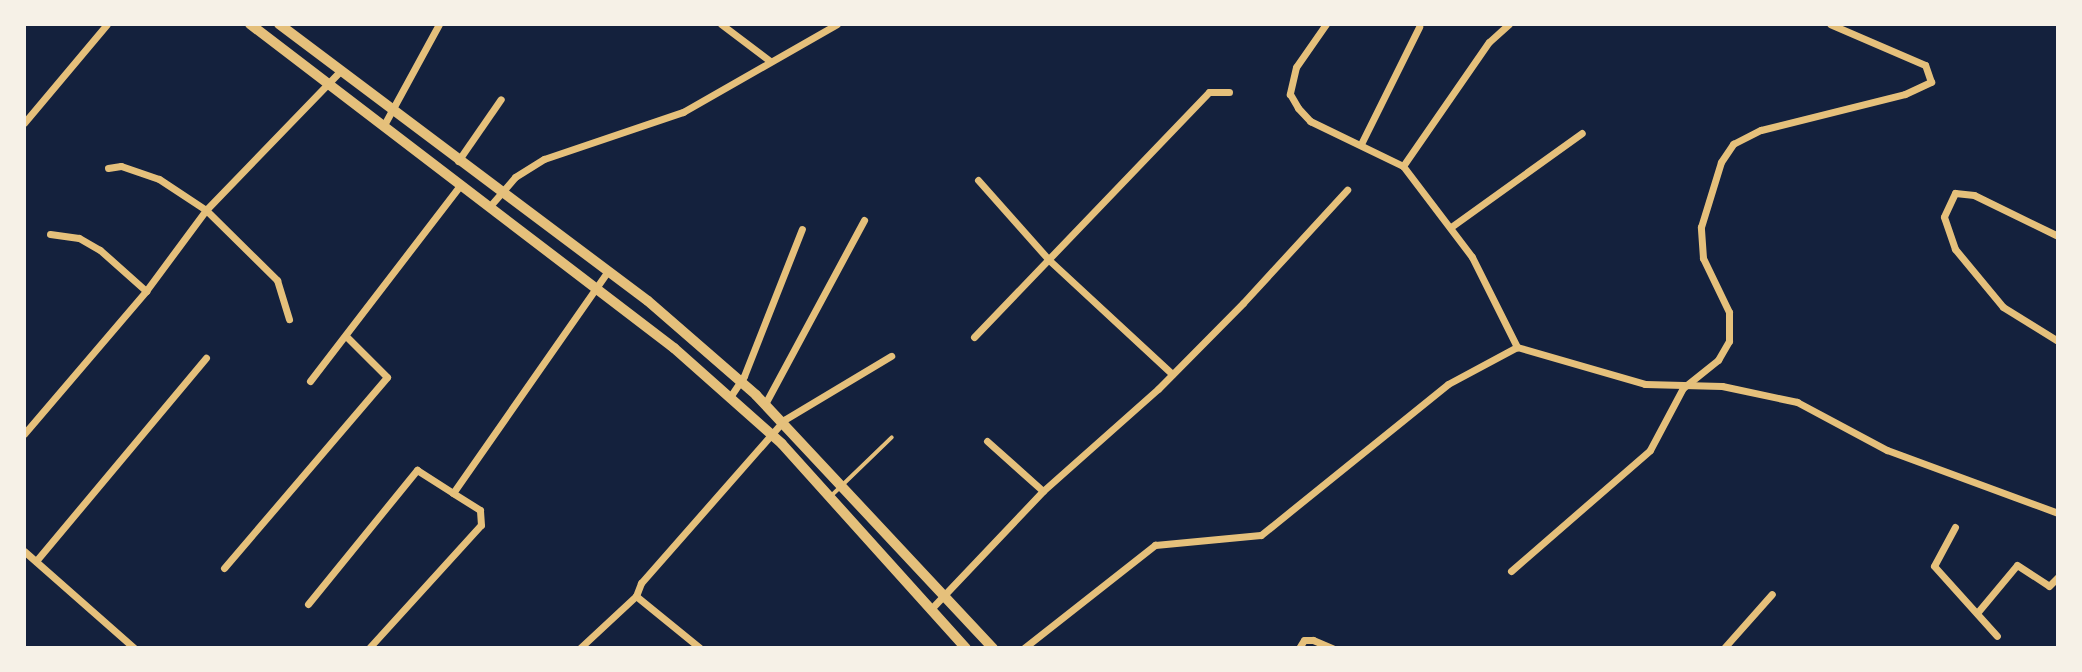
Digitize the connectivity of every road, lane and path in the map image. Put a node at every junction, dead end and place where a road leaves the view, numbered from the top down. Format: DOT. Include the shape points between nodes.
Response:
graph roads {
  1 [pos="107,24"];
  2 [pos="250,24"];
  3 [pos="279,24"];
  4 [pos="439,24"];
  5 [pos="721,24"];
  6 [pos="837,24"];
  7 [pos="1326,24"];
  8 [pos="1509,24"];
  9 [pos="1830,24"];
  10 [pos="1419,27"];
  11 [pos="770,61"];
  12 [pos="341,70"];
  13 [pos="329,84"];
  14 [pos="1229,92"];
  15 [pos="501,99"];
  16 [pos="395,112"];
  17 [pos="24,123"];
  18 [pos="384,125"];
  19 [pos="1582,133"];
  20 [pos="1361,144"];
  21 [pos="458,161"];
  22 [pos="1403,166"];
  23 [pos="108,168"];
  24 [pos="978,180"];
  25 [pos="461,184"];
  26 [pos="1347,190"];
  27 [pos="501,192"];
  28 [pos="490,206"];
  29 [pos="206,210"];
  30 [pos="864,220"];
  31 [pos="1451,227"];
  32 [pos="802,229"];
  33 [pos="50,234"];
  34 [pos="2058,236"];
  35 [pos="573,246"];
  36 [pos="1049,260"];
  37 [pos="561,261"];
  38 [pos="607,272"];
  39 [pos="596,288"];
  40 [pos="146,291"];
  41 [pos="289,319"];
  42 [pos="347,337"];
  43 [pos="974,337"];
  44 [pos="2058,341"];
  45 [pos="1517,347"];
  46 [pos="891,356"];
  47 [pos="206,358"];
  48 [pos="1172,374"];
  49 [pos="310,381"];
  50 [pos="740,381"];
  51 [pos="1683,388"];
  52 [pos="730,397"];
  53 [pos="765,404"];
  54 [pos="784,420"];
  55 [pos="24,434"];
  56 [pos="772,434"];
  57 [pos="892,437"];
  58 [pos="987,441"];
  59 [pos="844,484"];
  60 [pos="1043,491"];
  61 [pos="453,493"];
  62 [pos="831,497"];
  63 [pos="2058,513"];
  64 [pos="1955,527"];
  65 [pos="24,551"];
  66 [pos="36,561"];
  67 [pos="224,568"];
  68 [pos="1511,571"];
  69 [pos="2058,577"];
  70 [pos="1772,594"];
  71 [pos="636,596"];
  72 [pos="945,596"];
  73 [pos="308,604"];
  74 [pos="931,609"];
  75 [pos="1977,613"];
  76 [pos="1997,636"];
  77 [pos="134,648"];
  78 [pos="369,648"];
  79 [pos="580,648"];
  80 [pos="700,648"];
  81 [pos="966,648"];
  82 [pos="993,648"];
  83 [pos="1024,648"];
  84 [pos="1299,648"];
  85 [pos="1332,648"];
  86 [pos="1724,648"];
  1 -- 17 [label="street"];
  2 -- 13 [label="main road"];
  3 -- 12 [label="main road"];
  4 -- 16 [label="street"];
  5 -- 11 [label="street"];
  6 -- 11 [label="street"];
  7 -- 20 [label="street" via="1296,67 1290,94 1310,121"];
  8 -- 22 [label="street" via="1489,42"];
  9 -- 51 [label="street" via="1925,65 1931,82 1905,94 1761,130 1733,144 1721,162 1701,227 1703,258 1729,312 1729,341 1718,360"];
  10 -- 20 [label="street"];
  11 -- 27 [label="street" via="683,112 544,159"];
  12 -- 13 [label="street"];
  12 -- 16 [label="main road"];
  13 -- 18 [label="main road"];
  13 -- 29 [label="street"];
  14 -- 36 [label="street" via="1209,92"];
  15 -- 21 [label="street"];
  16 -- 18 [label="street"];
  16 -- 21 [label="main road"];
  18 -- 25 [label="main road"];
  19 -- 31 [label="street"];
  20 -- 22 [label="street"];
  21 -- 27 [label="main road"];
  22 -- 31 [label="street"];
  23 -- 29 [label="street" via="121,166 159,179"];
  24 -- 36 [label="street"];
  25 -- 28 [label="main road"];
  25 -- 42 [label="street"];
  26 -- 48 [label="street"];
  27 -- 28 [label="street"];
  27 -- 35 [label="main road"];
  28 -- 37 [label="main road"];
  29 -- 40 [label="street"];
  29 -- 41 [label="street" via="277,280"];
  30 -- 53 [label="street"];
  31 -- 45 [label="street"];
  32 -- 50 [label="street"];
  33 -- 40 [label="street" via="79,238 100,250"];
  34 -- 44 [label="street" via="1974,195 1955,193 1944,217 1955,249 2003,307"];
  35 -- 37 [label="main road"];
  35 -- 38 [label="main road"];
  36 -- 43 [label="street"];
  36 -- 48 [label="street"];
  37 -- 39 [label="main road"];
  38 -- 39 [label="street"];
  38 -- 50 [label="main road"];
  39 -- 52 [label="main road"];
  39 -- 61 [label="street"];
  40 -- 55 [label="street"];
  42 -- 49 [label="street"];
  42 -- 67 [label="street" via="387,377"];
  45 -- 51 [label="street" via="1591,372"];
  45 -- 83 [label="street" via="1448,384 1261,535 1155,545"];
  46 -- 54 [label="street"];
  47 -- 66 [label="street"];
  48 -- 60 [label="street"];
  50 -- 52 [label="street"];
  50 -- 53 [label="main road"];
  51 -- 63 [label="street" via="1722,386 1797,402 1887,450"];
  51 -- 68 [label="street" via="1666,429 1650,450"];
  52 -- 56 [label="main road"];
  53 -- 54 [label="main road"];
  54 -- 56 [label="street"];
  54 -- 59 [label="main road"];
  56 -- 62 [label="main road"];
  56 -- 71 [label="street" via="641,583"];
  57 -- 59 [label="lane"];
  58 -- 60 [label="street"];
  59 -- 62 [label="lane"];
  59 -- 72 [label="main road"];
  60 -- 72 [label="street"];
  61 -- 73 [label="street" via="417,470"];
  61 -- 78 [label="street" via="480,510 481,525"];
  62 -- 74 [label="main road"];
  64 -- 75 [label="street" via="1934,566"];
  65 -- 66 [label="street"];
  66 -- 77 [label="street"];
  69 -- 75 [label="street" via="2049,586 2017,565"];
  70 -- 86 [label="street"];
  71 -- 79 [label="street"];
  71 -- 80 [label="street"];
  72 -- 74 [label="street"];
  72 -- 82 [label="main road"];
  74 -- 81 [label="main road"];
  75 -- 76 [label="street"];
  84 -- 85 [label="street" via="1304,640 1313,640"];
}
